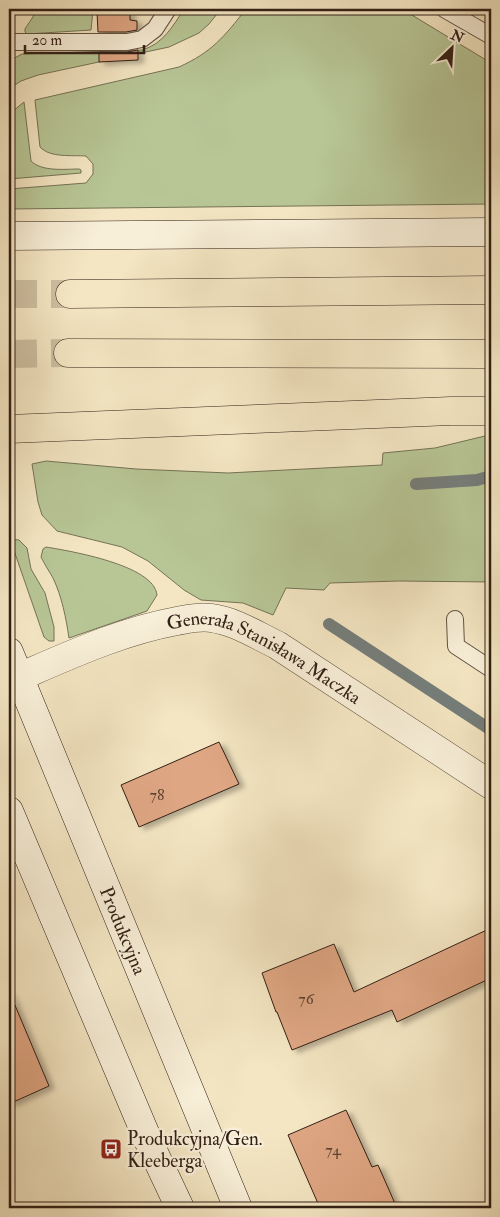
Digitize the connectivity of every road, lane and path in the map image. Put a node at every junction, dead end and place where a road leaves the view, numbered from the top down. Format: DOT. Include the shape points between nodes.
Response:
graph roads {
  1 [pos="168,9"];
  2 [pos="444,9"];
  3 [pos="491,36"];
  4 [pos="9,42"];
  5 [pos="491,232"];
  6 [pos="9,236"];
  7 [pos="491,290"];
  8 [pos="70,294"];
  9 [pos="68,353"];
  10 [pos="491,354"];
  11 [pos="491,411"];
  12 [pos="9,429"];
  13 [pos="455,619"];
  14 [pos="9,652"];
  15 [pos="491,669"];
  16 [pos="19,677"];
  17 [pos="491,785"];
  18 [pos="9,811"];
  19 [pos="180,1208"];
  20 [pos="238,1208"];
  1 -- 4 [label="lane" via="155,29 142,39 127,42"];
  2 -- 3 [label="lane"];
  5 -- 6 [label="main road"];
  7 -- 8 [label="highway"];
  9 -- 10 [label="highway"];
  11 -- 12 [label="highway"];
  13 -- 15 [label="lane" via="456,646"];
  14 -- 16 [label="main road, Produkcyjna"];
  16 -- 17 [label="main road, Generała Stanisława Maczka" via="135,632 200,617 225,621 277,645"];
  16 -- 20 [label="main road, Produkcyjna"];
  18 -- 19 [label="main road"];
}
